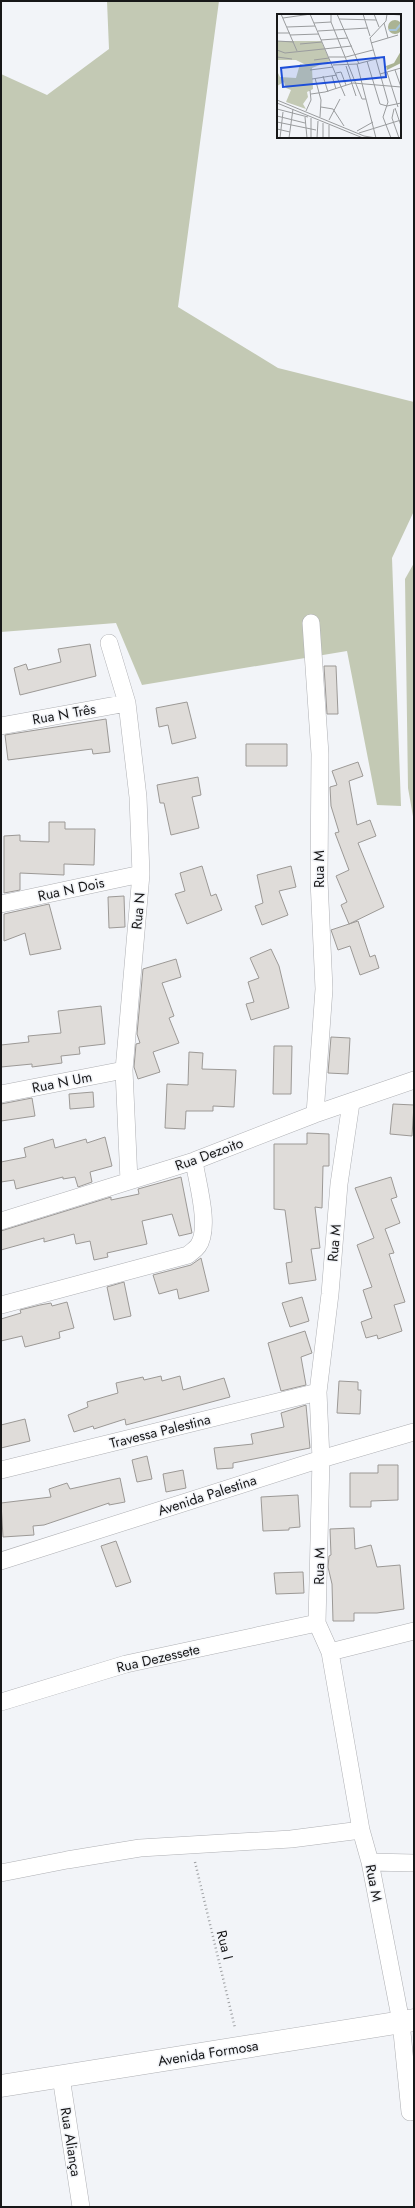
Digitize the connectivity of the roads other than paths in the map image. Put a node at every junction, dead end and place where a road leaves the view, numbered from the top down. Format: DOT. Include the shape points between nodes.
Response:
graph roads {
  1 [pos="311,623"];
  2 [pos="109,643"];
  3 [pos="127,703"];
  4 [pos="1,726"];
  5 [pos="141,874"];
  6 [pos="1,904"];
  7 [pos="124,1070"];
  8 [pos="414,1080"];
  9 [pos="1,1094"];
  10 [pos="351,1103"];
  11 [pos="314,1114"];
  12 [pos="194,1161"];
  13 [pos="130,1181"];
  14 [pos="1,1221"];
  15 [pos="1,1305"];
  16 [pos="318,1392"];
  17 [pos="414,1432"];
  18 [pos="321,1459"];
  19 [pos="1,1470"];
  20 [pos="1,1561"];
  21 [pos="317,1623"];
  22 [pos="414,1631"];
  23 [pos="330,1652"];
  24 [pos="1,1702"];
  25 [pos="360,1830"];
  26 [pos="370,1862"];
  27 [pos="414,1863"];
  28 [pos="1,1873"];
  29 [pos="407,2021"];
  30 [pos="61,2077"];
  31 [pos="1,2086"];
  32 [pos="410,2112"];
  33 [pos="82,2207"];
  1 -- 11 [label="street, Rua M" via="320,754 319,880 324,989"];
  2 -- 3 [label="street, Rua N"];
  3 -- 4 [label="street, Rua N Três"];
  3 -- 5 [label="street, Rua N" via="138,797"];
  5 -- 6 [label="street, Rua N Dois"];
  5 -- 7 [label="street, Rua N"];
  7 -- 9 [label="street, Rua N Um"];
  7 -- 13 [label="street, Rua N"];
  8 -- 10 [label="street, Rua Dezoito"];
  10 -- 11 [label="street, Rua Dezoito"];
  10 -- 16 [label="street, Rua M" via="339,1184 330,1294"];
  11 -- 12 [label="street, Rua Dezoito"];
  12 -- 13 [label="street, Rua Dezoito"];
  12 -- 15 [label="street" via="203,1215 203,1232 198,1246 188,1255"];
  13 -- 14 [label="street, Rua Dezoito"];
  16 -- 18 [label="street, Rua M"];
  16 -- 19 [label="street, Travessa Palestina"];
  17 -- 18 [label="street, Avenida Palestina"];
  18 -- 20 [label="street, Avenida Palestina"];
  18 -- 21 [label="street, Rua M"];
  21 -- 23 [label="street, Rua M"];
  21 -- 24 [label="street, Rua Dezessete" via="126,1664"];
  22 -- 23 [label="street"];
  23 -- 25 [label="street, Rua M"];
  25 -- 26 [label="street, Rua M"];
  25 -- 28 [label="street" via="291,1839 140,1848"];
  26 -- 27 [label="street"];
  26 -- 29 [label="street, Rua M"];
  29 -- 30 [label="main road, Avenida Formosa"];
  29 -- 32 [label="street, Rua M"];
  30 -- 31 [label="main road, Avenida Formosa"];
  30 -- 33 [label="street, Rua Aliança"];
}
